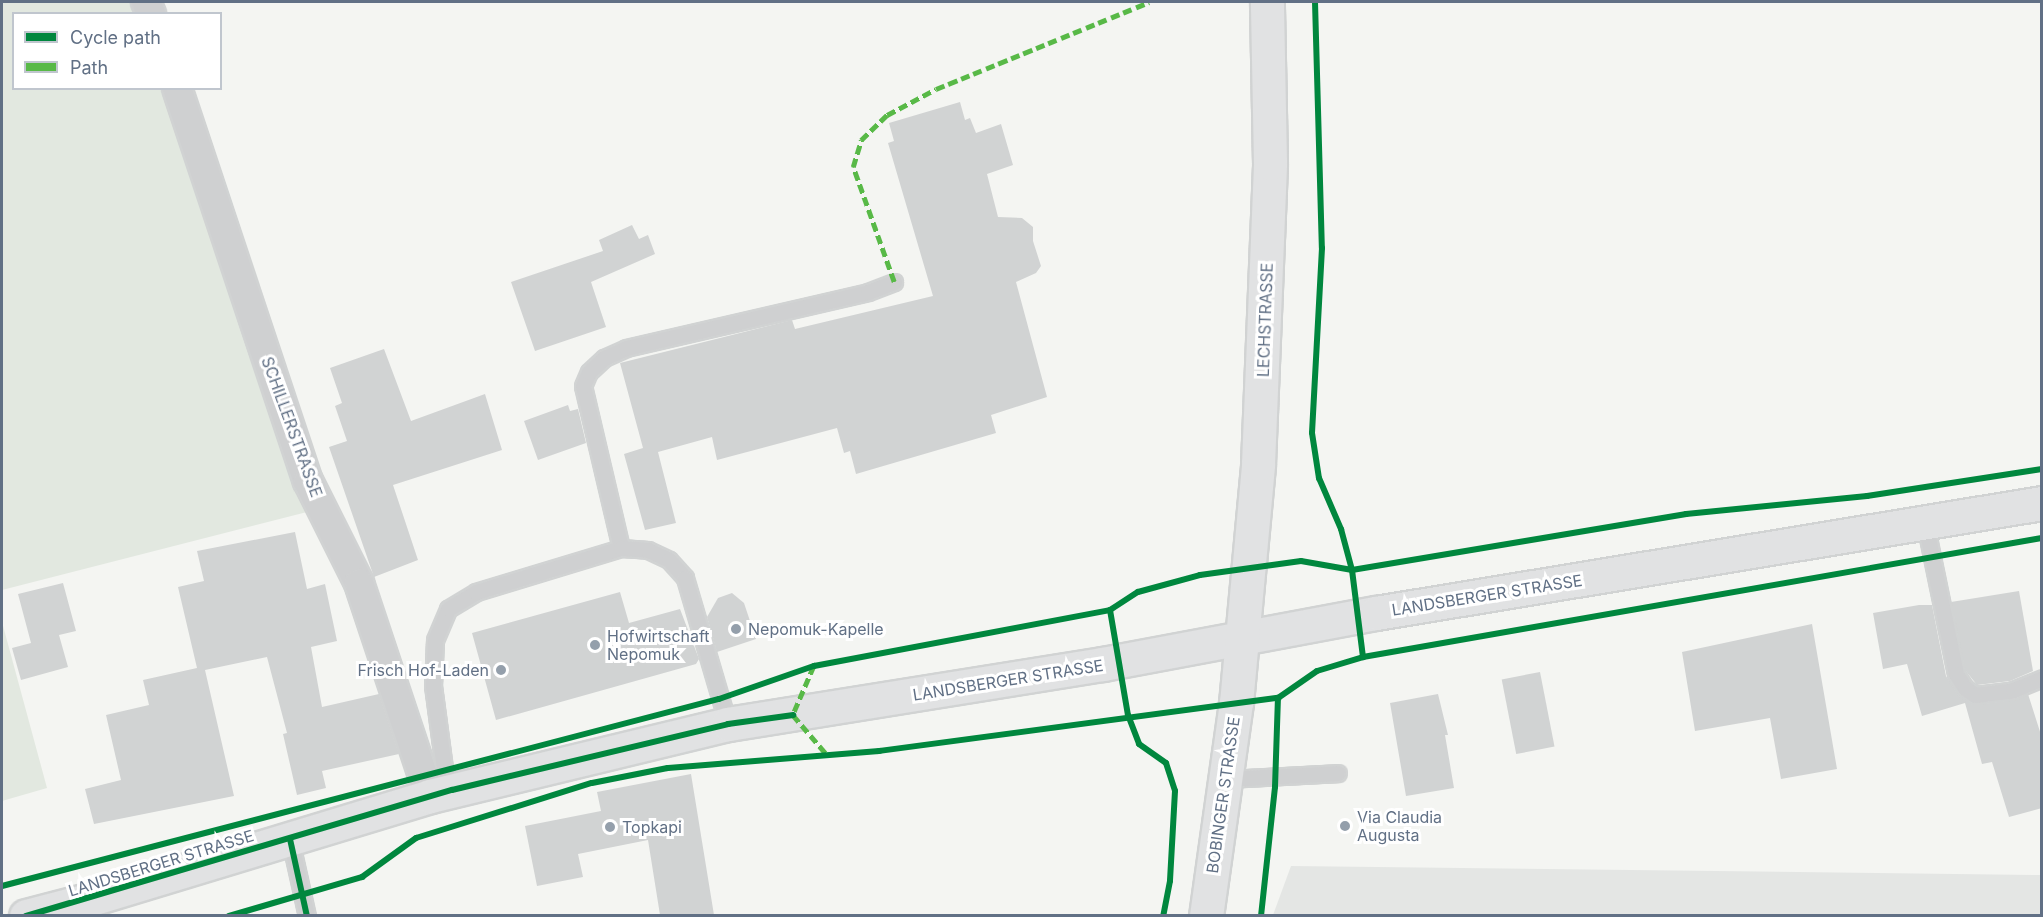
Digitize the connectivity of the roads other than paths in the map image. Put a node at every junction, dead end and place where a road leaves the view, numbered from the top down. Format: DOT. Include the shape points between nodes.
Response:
graph roads {
  1 [pos="1267,2"];
  2 [pos="178,90"];
  3 [pos="894,282"];
  4 [pos="2042,503"];
  5 [pos="1925,523"];
  6 [pos="621,549"];
  7 [pos="1243,638"];
  8 [pos="2042,678"];
  9 [pos="728,724"];
  10 [pos="1338,773"];
  11 [pos="1225,779"];
  12 [pos="441,793"];
  13 [pos="290,838"];
  14 [pos="89,908"];
  15 [pos="26,915"];
  16 [pos="307,915"];
  17 [pos="1206,915"];
  1 -- 7 [label="street, LECHSTRASSE" via="1270,163 1265,358"];
  2 -- 12 [label="street, SCHILLERSTRASSE" via="308,481 359,583"];
  3 -- 6 [label="lane" via="868,292 626,348 604,358 589,372 583,386"];
  4 -- 5 [label="street, LANDSBERGER STRASSE"];
  5 -- 7 [label="street, LANDSBERGER STRASSE"];
  5 -- 8 [label="lane" via="1956,674 1965,688 1975,695 2013,690"];
  6 -- 9 [label="lane" via="648,550 669,560 685,578"];
  6 -- 12 [label="lane" via="476,592 448,609 435,640 433,686 444,768"];
  7 -- 9 [label="street, LANDSBERGER STRASSE"];
  7 -- 11 [label="street, BOBINGER STRASSE"];
  9 -- 12 [label="street, LANDSBERGER STRASSE"];
  10 -- 11 [label="lane"];
  11 -- 17 [label="street, BOBINGER STRASSE"];
  12 -- 13 [label="street, LANDSBERGER STRASSE"];
  13 -- 14 [label="street, LANDSBERGER STRASSE"];
  13 -- 16 [label="lane"];
  14 -- 15 [label="street, LANDSBERGER STRASSE"];
}
